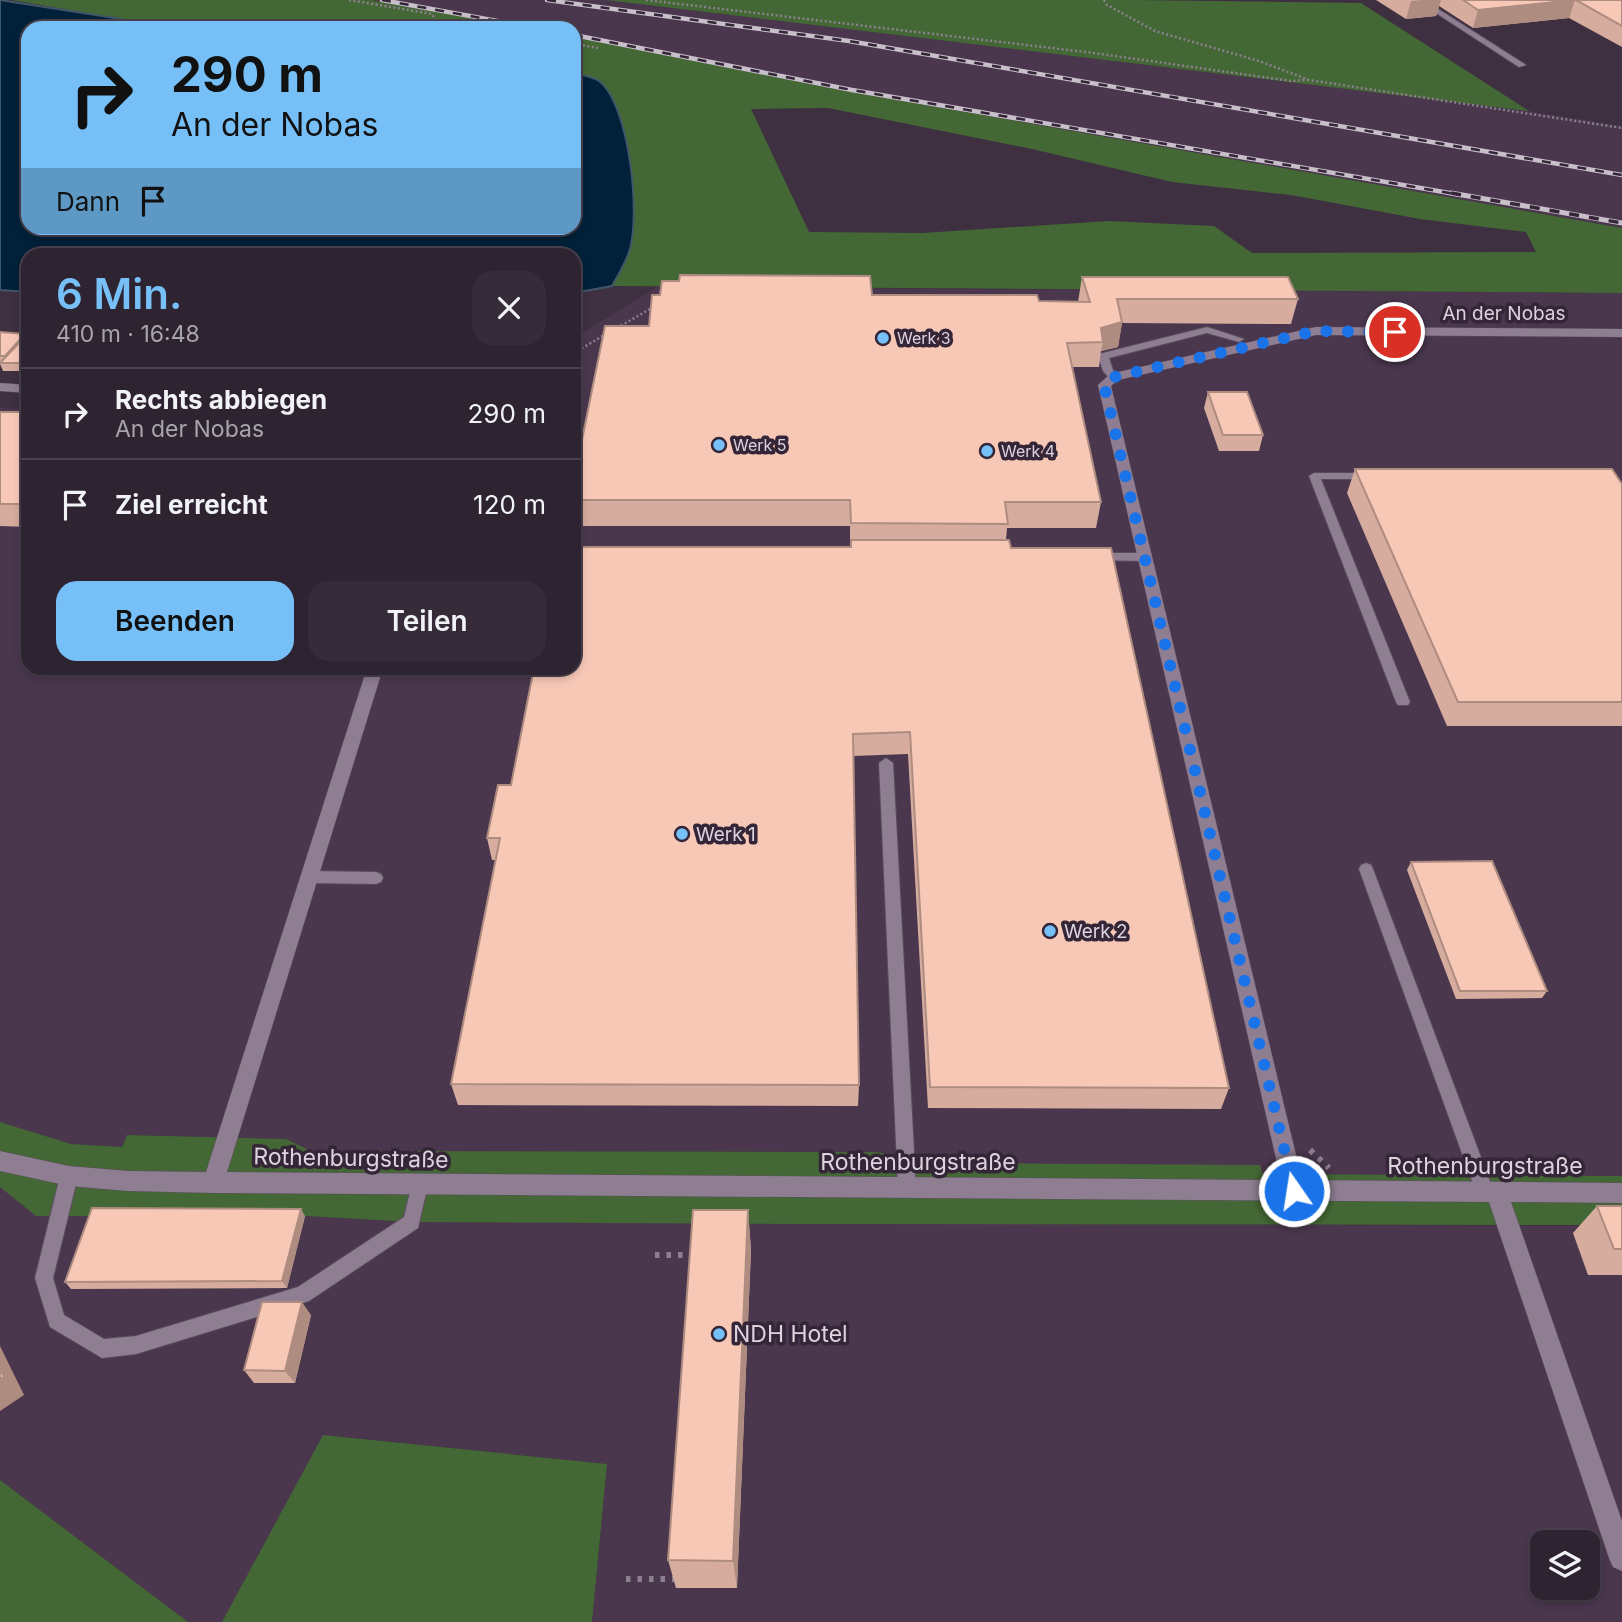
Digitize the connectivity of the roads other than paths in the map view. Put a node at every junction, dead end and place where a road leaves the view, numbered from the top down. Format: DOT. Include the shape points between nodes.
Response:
graph roads {
  1 [pos="1419,0"];
  2 [pos="1522,65"];
  3 [pos="1614,333"];
  4 [pos="1239,339"];
  5 [pos="1622,339"];
  6 [pos="1114,377"];
  7 [pos="0,387"];
  8 [pos="21,388"];
  9 [pos="1381,476"];
  10 [pos="1075,557"];
  11 [pos="1144,557"];
  12 [pos="373,675"];
  13 [pos="1403,702"];
  14 [pos="886,763"];
  15 [pos="1366,869"];
  16 [pos="309,877"];
  17 [pos="376,878"];
  18 [pos="0,1161"];
  19 [pos="69,1176"];
  20 [pos="213,1183"];
  21 [pos="419,1185"];
  22 [pos="907,1188"];
  23 [pos="1294,1191"];
  24 [pos="1491,1192"];
  25 [pos="1622,1194"];
  26 [pos="1622,1558"];
  1 -- 2 [label="lane"];
  3 -- 5 [label="street, An der Nobas"];
  3 -- 6 [label="street, An der Nobas" via="1316,331"];
  4 -- 6 [label="lane" via="1207,330 1103,356"];
  6 -- 11 [label="street" via="1104,385 1104,393"];
  7 -- 8 [label="street"];
  9 -- 13 [label="lane" via="1314,476"];
  10 -- 11 [label="lane"];
  11 -- 23 [label="street"];
  12 -- 16 [label="street, Rothenburgstraße"];
  14 -- 22 [label="lane"];
  15 -- 24 [label="lane"];
  16 -- 17 [label="lane"];
  16 -- 20 [label="street, Rothenburgstraße"];
  18 -- 19 [label="street, Rothenburgstraße"];
  19 -- 20 [label="street, Rothenburgstraße"];
  19 -- 21 [label="lane" via="44,1278 57,1321 102,1349 136,1345 303,1295 412,1222"];
  20 -- 21 [label="street, Rothenburgstraße"];
  21 -- 22 [label="street, Rothenburgstraße"];
  22 -- 23 [label="street, Rothenburgstraße"];
  23 -- 24 [label="street, Rothenburgstraße"];
  24 -- 25 [label="street, Rothenburgstraße"];
  24 -- 26 [label="street"];
}
